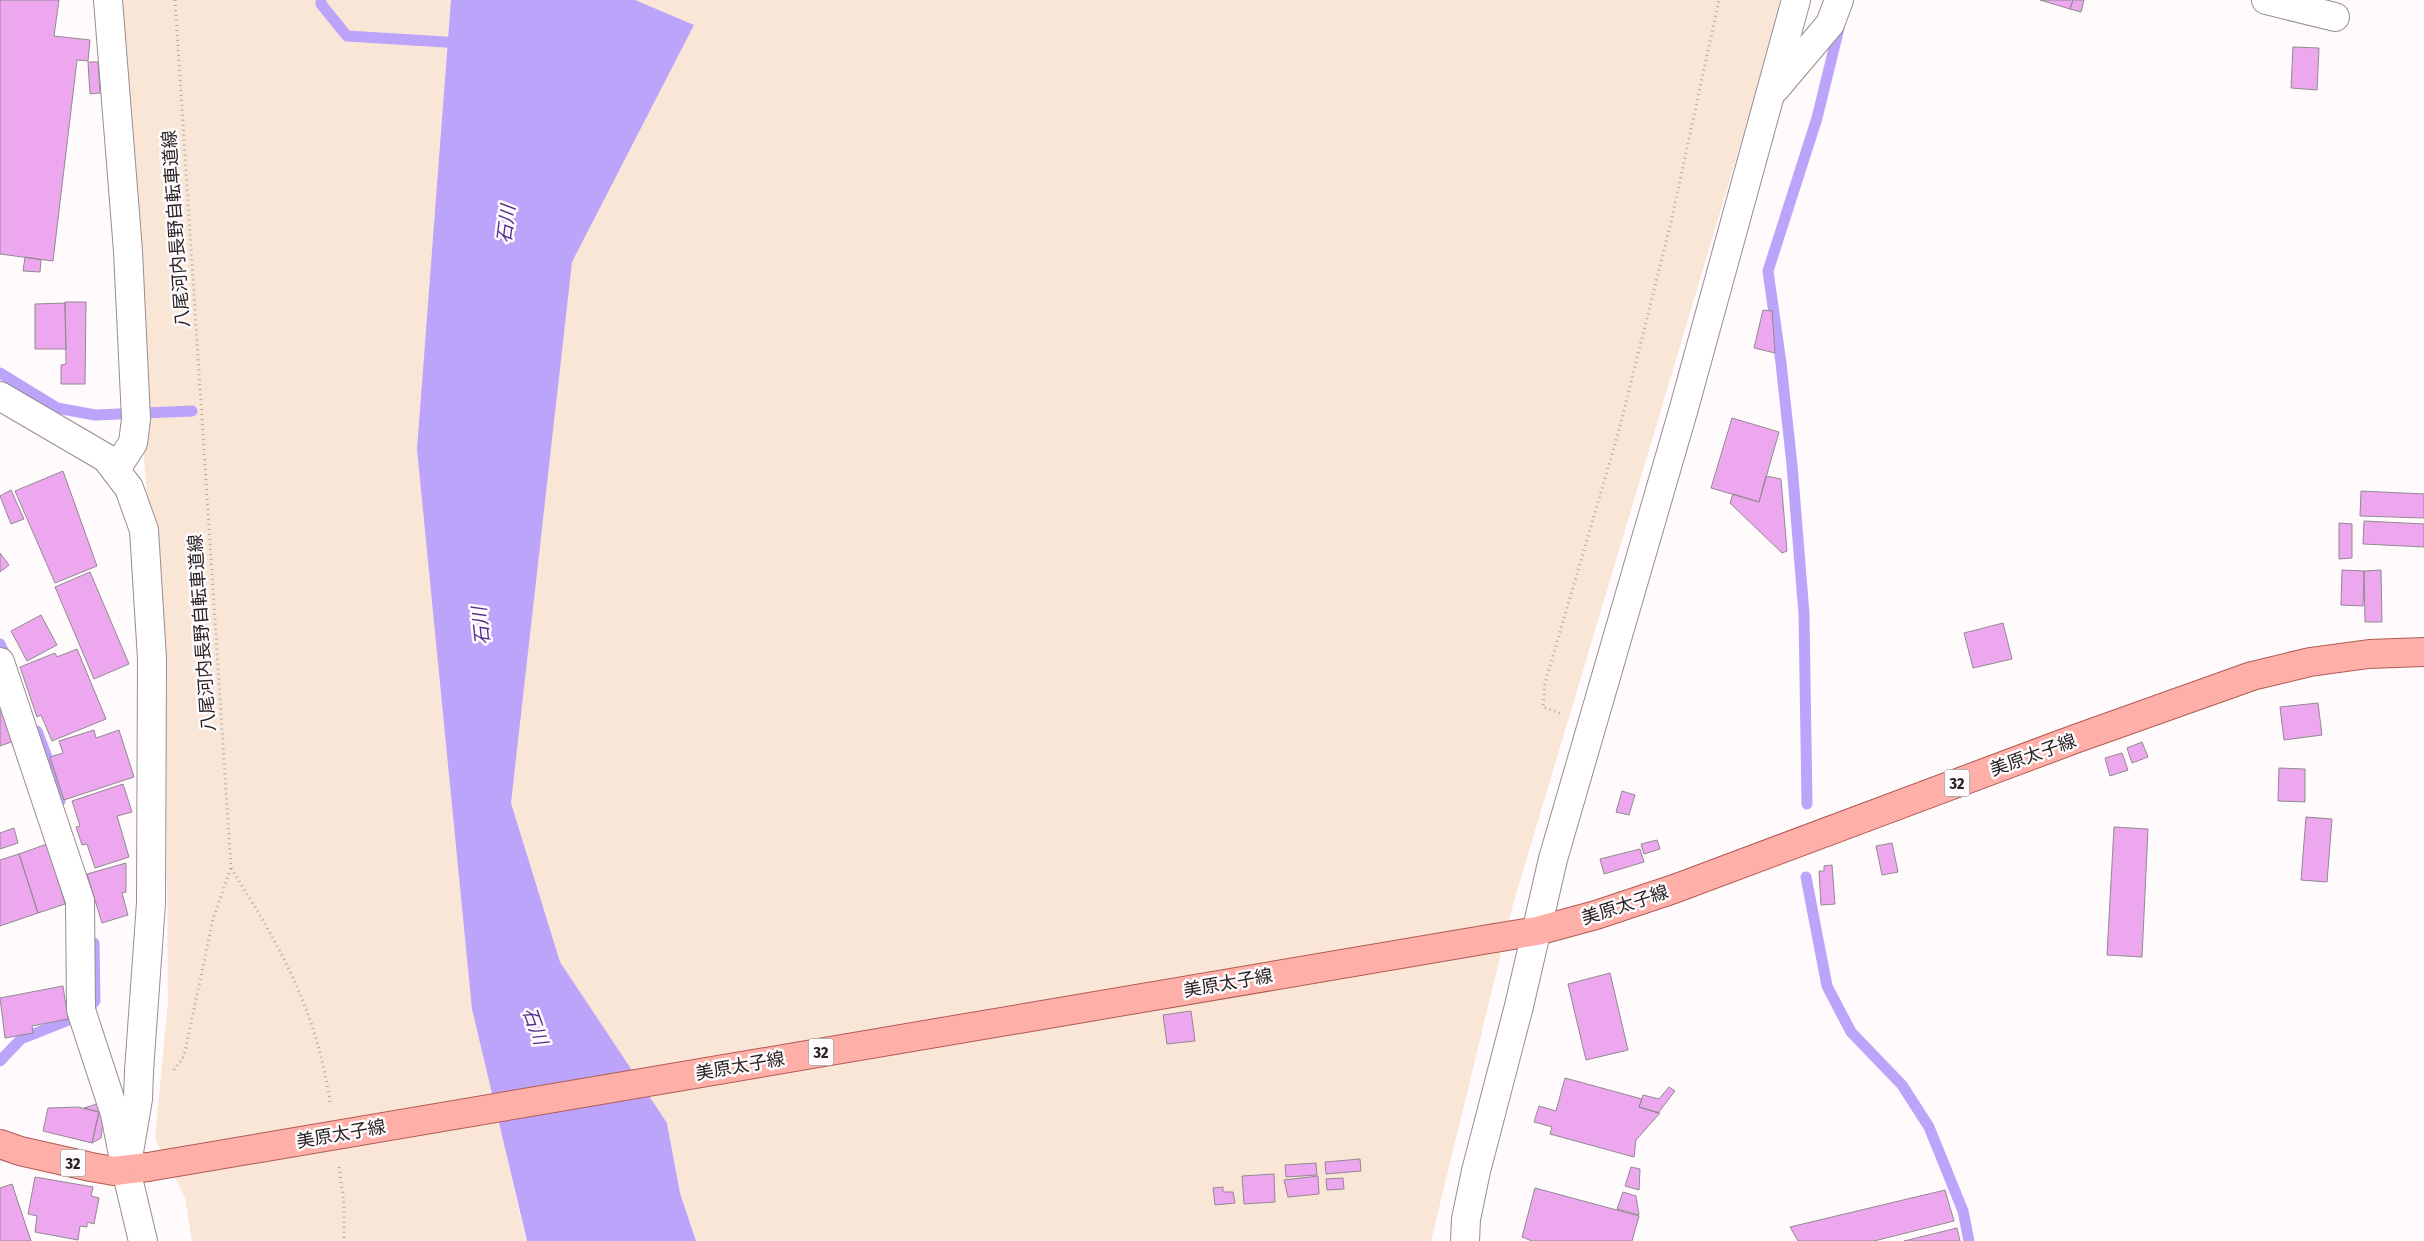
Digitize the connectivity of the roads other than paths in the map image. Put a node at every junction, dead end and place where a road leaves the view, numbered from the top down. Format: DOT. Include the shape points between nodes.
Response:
graph roads {
  1 [pos="108,0"];
  2 [pos="1796,0"];
  3 [pos="1839,0"];
  4 [pos="2266,0"];
  5 [pos="2335,16"];
  6 [pos="1771,94"];
  7 [pos="0,396"];
  8 [pos="116,469"];
  9 [pos="2424,652"];
  10 [pos="0,662"];
  11 [pos="1537,931"];
  12 [pos="0,1144"];
  13 [pos="137,1168"];
  14 [pos="136,1239"];
  15 [pos="1465,1241"];
  1 -- 8 [label="street" via="128,251 136,419 133,443"];
  2 -- 6 [label="street"];
  3 -- 6 [label="street" via="1830,24"];
  4 -- 5 [label="street"];
  6 -- 11 [label="street" via="1553,859"];
  7 -- 8 [label="street" via="106,458"];
  8 -- 13 [label="street" via="129,488 144,530 152,658 151,903 138,1071"];
  9 -- 11 [label="main road, 美原太子線 / 32" via="2370,654 2310,662 2252,676 1674,889"];
  10 -- 13 [label="street" via="80,901 81,1010 115,1114"];
  11 -- 13 [label="main road, 美原太子線 / 32, bridge"];
  11 -- 15 [label="street" via="1476,1171 1466,1218"];
  12 -- 13 [label="main road, 美原太子線 / 32" via="91,1167"];
  13 -- 14 [label="street"];
}
